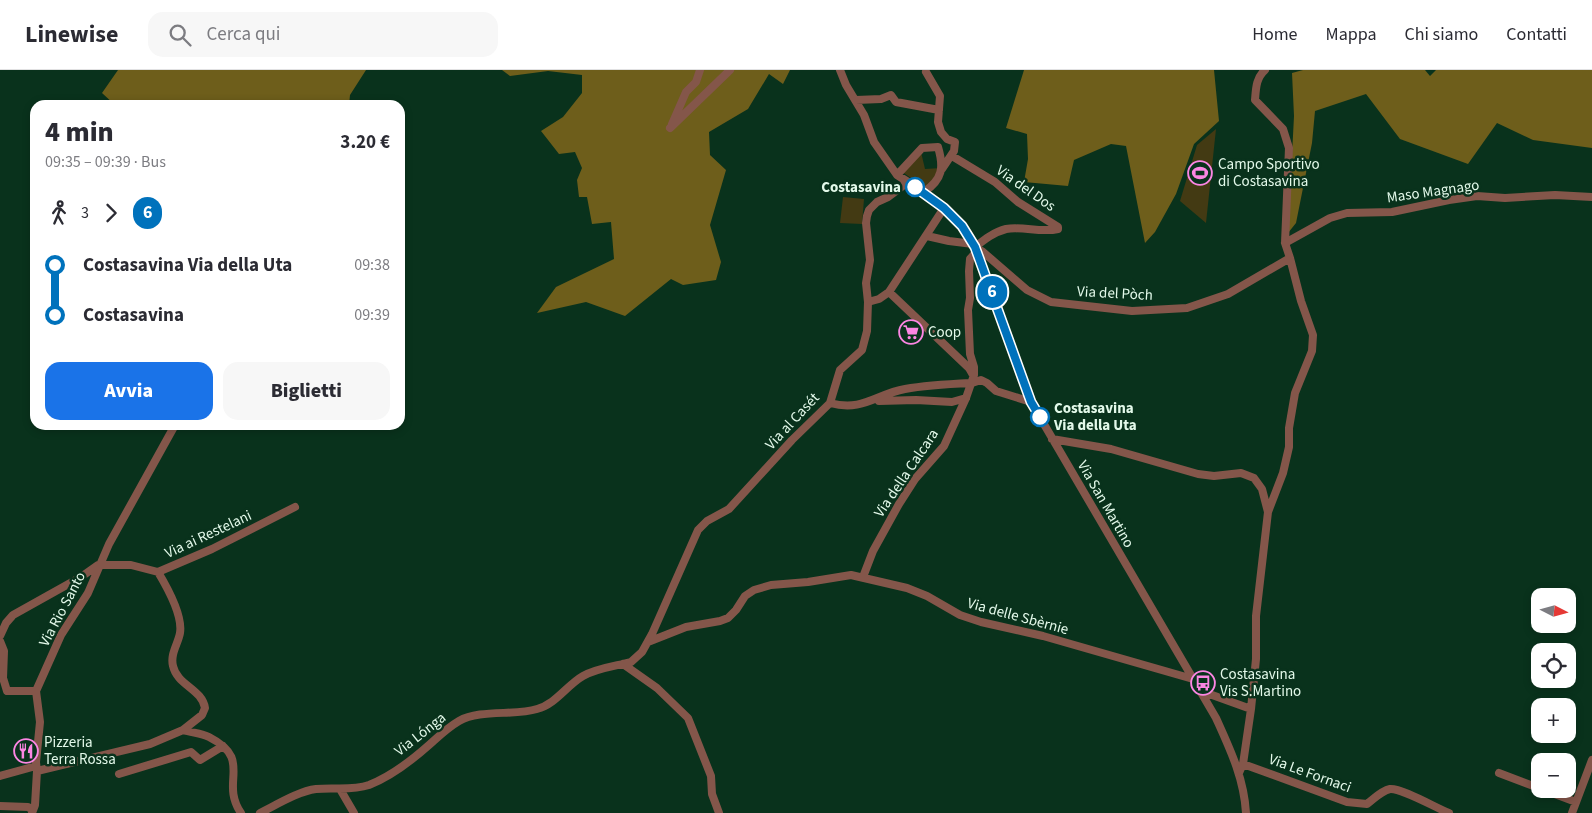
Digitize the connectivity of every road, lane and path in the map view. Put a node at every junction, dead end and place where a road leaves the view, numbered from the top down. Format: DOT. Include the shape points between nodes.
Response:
graph roads {
  1 [pos="700,70"];
  2 [pos="730,70"];
  3 [pos="840,70"];
  4 [pos="1265,70"];
  5 [pos="926,72"];
  6 [pos="856,100"];
  7 [pos="939,110"];
  8 [pos="952,156"];
  9 [pos="942,169"];
  10 [pos="897,175"];
  11 [pos="908,182"];
  12 [pos="924,192"];
  13 [pos="1592,197"];
  14 [pos="944,208"];
  15 [pos="927,236"];
  16 [pos="1285,243"];
  17 [pos="975,247"];
  18 [pos="1290,258"];
  19 [pos="889,292"];
  20 [pos="868,302"];
  21 [pos="972,379"];
  22 [pos="966,398"];
  23 [pos="872,401"];
  24 [pos="1031,402"];
  25 [pos="830,403"];
  26 [pos="172,430"];
  27 [pos="1052,439"];
  28 [pos="1278,486"];
  29 [pos="1262,489"];
  30 [pos="295,507"];
  31 [pos="1268,512"];
  32 [pos="101,565"];
  33 [pos="158,572"];
  34 [pos="863,577"];
  35 [pos="0,636"];
  36 [pos="0,641"];
  37 [pos="648,642"];
  38 [pos="623,664"];
  39 [pos="1193,679"];
  40 [pos="7,691"];
  41 [pos="36,691"];
  42 [pos="1200,691"];
  43 [pos="0,697"];
  44 [pos="1251,709"];
  45 [pos="183,730"];
  46 [pos="223,746"];
  47 [pos="1592,760"];
  48 [pos="1243,764"];
  49 [pos="37,769"];
  50 [pos="1239,772"];
  51 [pos="1499,773"];
  52 [pos="119,774"];
  53 [pos="0,775"];
  54 [pos="340,789"];
  55 [pos="1576,802"];
  56 [pos="0,806"];
  57 [pos="32,811"];
  58 [pos="241,813"];
  59 [pos="260,813"];
  60 [pos="354,813"];
  61 [pos="719,813"];
  62 [pos="1246,813"];
  63 [pos="1449,813"];
  64 [pos="1572,813"];
  1 -- 2 [label="street" via="670,128"];
  3 -- 6 [label="street"];
  4 -- 16 [label="street" via="1256,84 1256,100 1283,130 1290,148"];
  5 -- 7 [label="street" via="940,96"];
  6 -- 7 [label="street" via="881,99 891,95 896,102"];
  6 -- 10 [label="street" via="874,142"];
  7 -- 8 [label="street" via="941,132 955,142"];
  8 -- 9 [label="street"];
  8 -- 17 [label="street, Via del Dos" via="1058,227 1049,231 1004,229"];
  9 -- 10 [label="street" via="938,147 922,148"];
  9 -- 12 [label="street" via="934,186"];
  10 -- 11 [label="street, Via San Martino"];
  11 -- 12 [label="street, Via San Martino"];
  11 -- 20 [label="street, Via al Casét" via="869,210 866,223 870,260 866,283"];
  12 -- 14 [label="street, Via San Martino"];
  13 -- 16 [label="street, Maso Magnago" via="1477,196 1392,212 1347,213 1330,218"];
  14 -- 15 [label="street"];
  14 -- 17 [label="street, Via San Martino" via="962,226"];
  15 -- 17 [label="street"];
  15 -- 19 [label="street"];
  16 -- 18 [label="street"];
  17 -- 18 [label="street, Via del Pòch" via="1027,290 1051,302 1132,311 1187,308 1228,294"];
  17 -- 21 [label="street" via="970,259 968,310 970,354 974,367"];
  17 -- 24 [label="street, Via San Martino"];
  18 -- 28 [label="street" via="1312,335 1312,351 1296,393 1289,447"];
  19 -- 20 [label="street"];
  19 -- 21 [label="street" via="969,368"];
  20 -- 25 [label="street, Via al Casét" via="862,350 840,370"];
  21 -- 22 [label="street, Via della Calcara"];
  21 -- 23 [label="street" via="904,389"];
  21 -- 24 [label="street"];
  22 -- 23 [label="street" via="952,402"];
  22 -- 34 [label="street, Via della Calcara" via="944,446 915,480 900,504 873,551"];
  23 -- 25 [label="street" via="850,406"];
  24 -- 27 [label="street, Via San Martino"];
  25 -- 37 [label="street, Via al Casét" via="729,509 698,530"];
  26 -- 32 [label="street, Via Rio Santo" via="109,544"];
  27 -- 29 [label="street" via="1111,449 1198,474 1241,473 1254,478"];
  27 -- 39 [label="street, Via San Martino"];
  28 -- 29 [label="street"];
  28 -- 31 [label="street"];
  29 -- 31 [label="street"];
  30 -- 33 [label="street, Via ai Restelani" via="212,550"];
  31 -- 44 [label="street" via="1256,616"];
  32 -- 33 [label="street, Via ai Restelani" via="131,565"];
  32 -- 35 [label="street" via="94,566 81,577 13,615"];
  32 -- 41 [label="street, Via Rio Santo" via="88,593 61,634"];
  33 -- 45 [label="street" via="180,620 173,666 204,704 202,715"];
  34 -- 37 [label="street, Via delle Sbèrnie" via="850,575 754,590 745,596 728,618 686,627"];
  34 -- 39 [label="street, Via delle Sbèrnie" via="928,596 960,615 981,622 1043,636"];
  36 -- 40 [label="street"];
  37 -- 38 [label="street, Via Lónga" via="636,658"];
  38 -- 54 [label="street, Via Lónga" via="582,676 550,704 537,709 461,720 390,775 368,785"];
  38 -- 61 [label="street" via="657,688 688,718 711,776 712,794"];
  39 -- 42 [label="street, Via San Martino"];
  40 -- 41 [label="street"];
  40 -- 43 [label="street"];
  41 -- 49 [label="street" via="40,722"];
  42 -- 44 [label="street"];
  42 -- 50 [label="street, Via San Martino" via="1216,718"];
  44 -- 48 [label="street"];
  45 -- 46 [label="street" via="208,736"];
  45 -- 49 [label="street" via="150,744"];
  46 -- 52 [label="street" via="200,760 191,752"];
  46 -- 58 [label="street" via="230,752 234,763 233,799"];
  47 -- 55 [label="street"];
  48 -- 50 [label="street"];
  48 -- 63 [label="street, Via Le Fornaci" via="1347,802 1367,804 1379,794 1394,789"];
  49 -- 53 [label="street"];
  49 -- 57 [label="street"];
  50 -- 62 [label="street, Via San Martino"];
  51 -- 55 [label="street"];
  54 -- 59 [label="street, Via Lónga" via="304,792"];
  54 -- 60 [label="street"];
  55 -- 64 [label="street"];
  56 -- 57 [label="street" via="28,807"];
}
